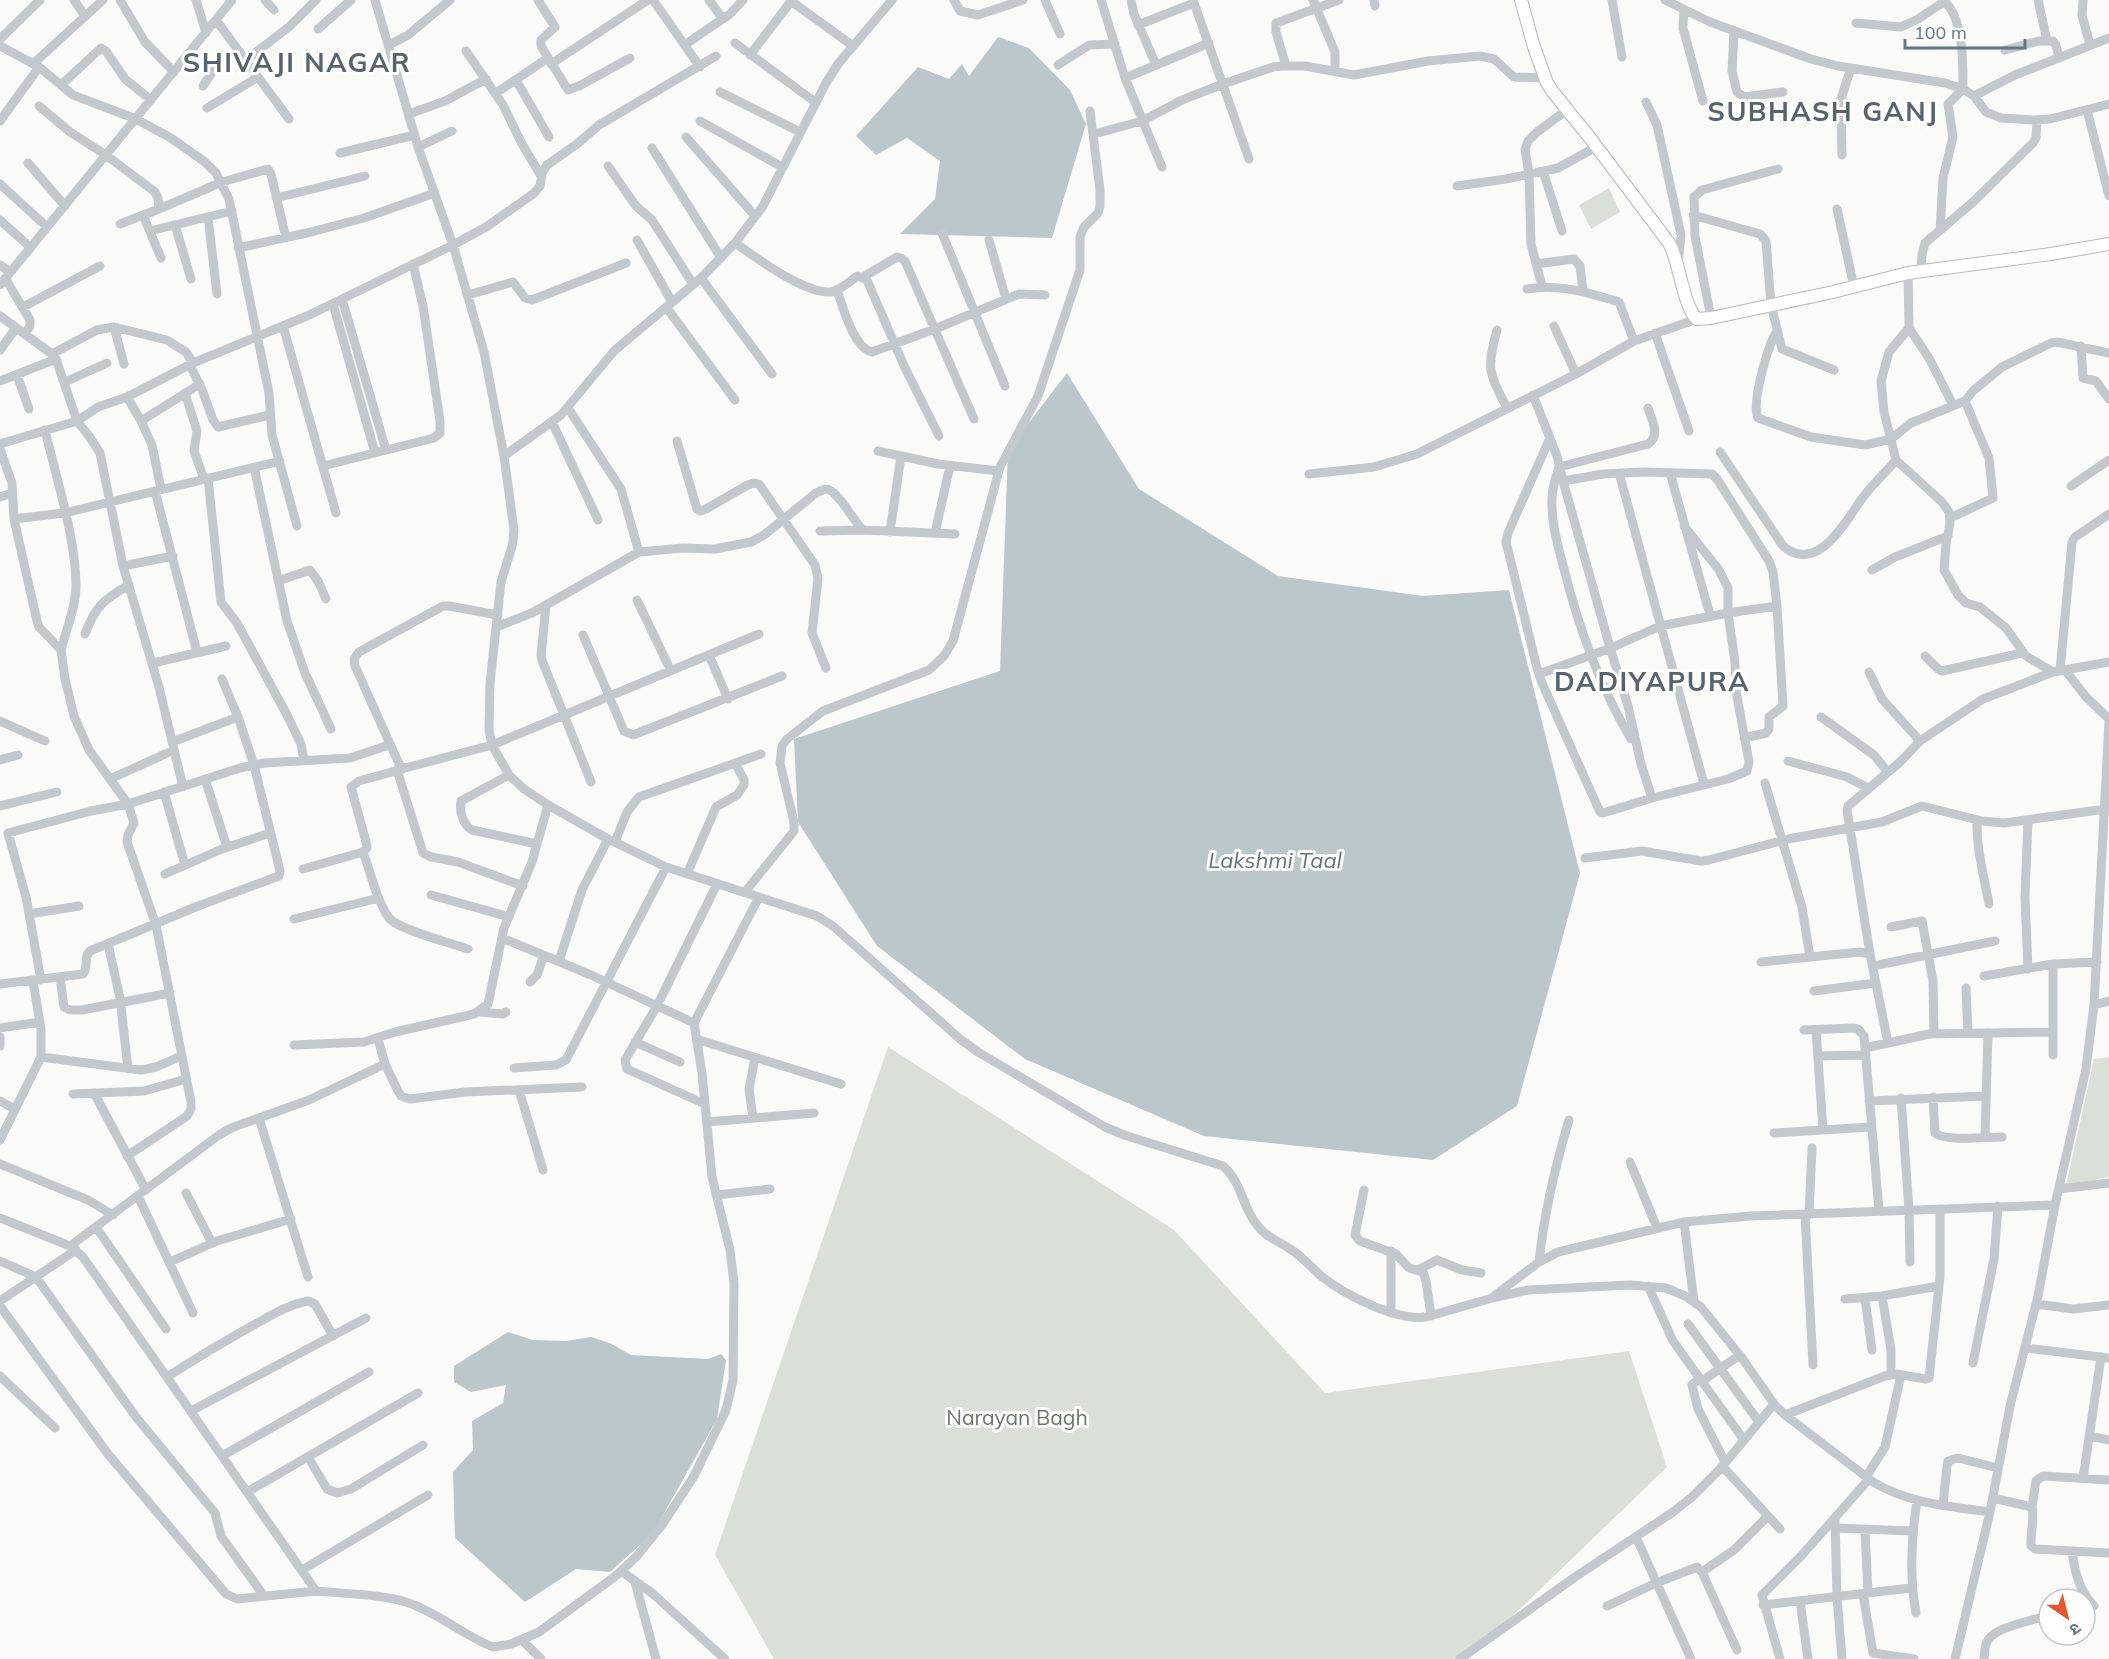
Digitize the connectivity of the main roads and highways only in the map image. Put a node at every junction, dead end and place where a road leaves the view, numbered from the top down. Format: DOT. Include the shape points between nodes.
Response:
graph roads {
  1 [pos="1521,0"];
  2 [pos="2109,244"];
  1 -- 2 [label="main road" via="1545,78 1674,252 1690,311 1697,319 1914,272"];
}
